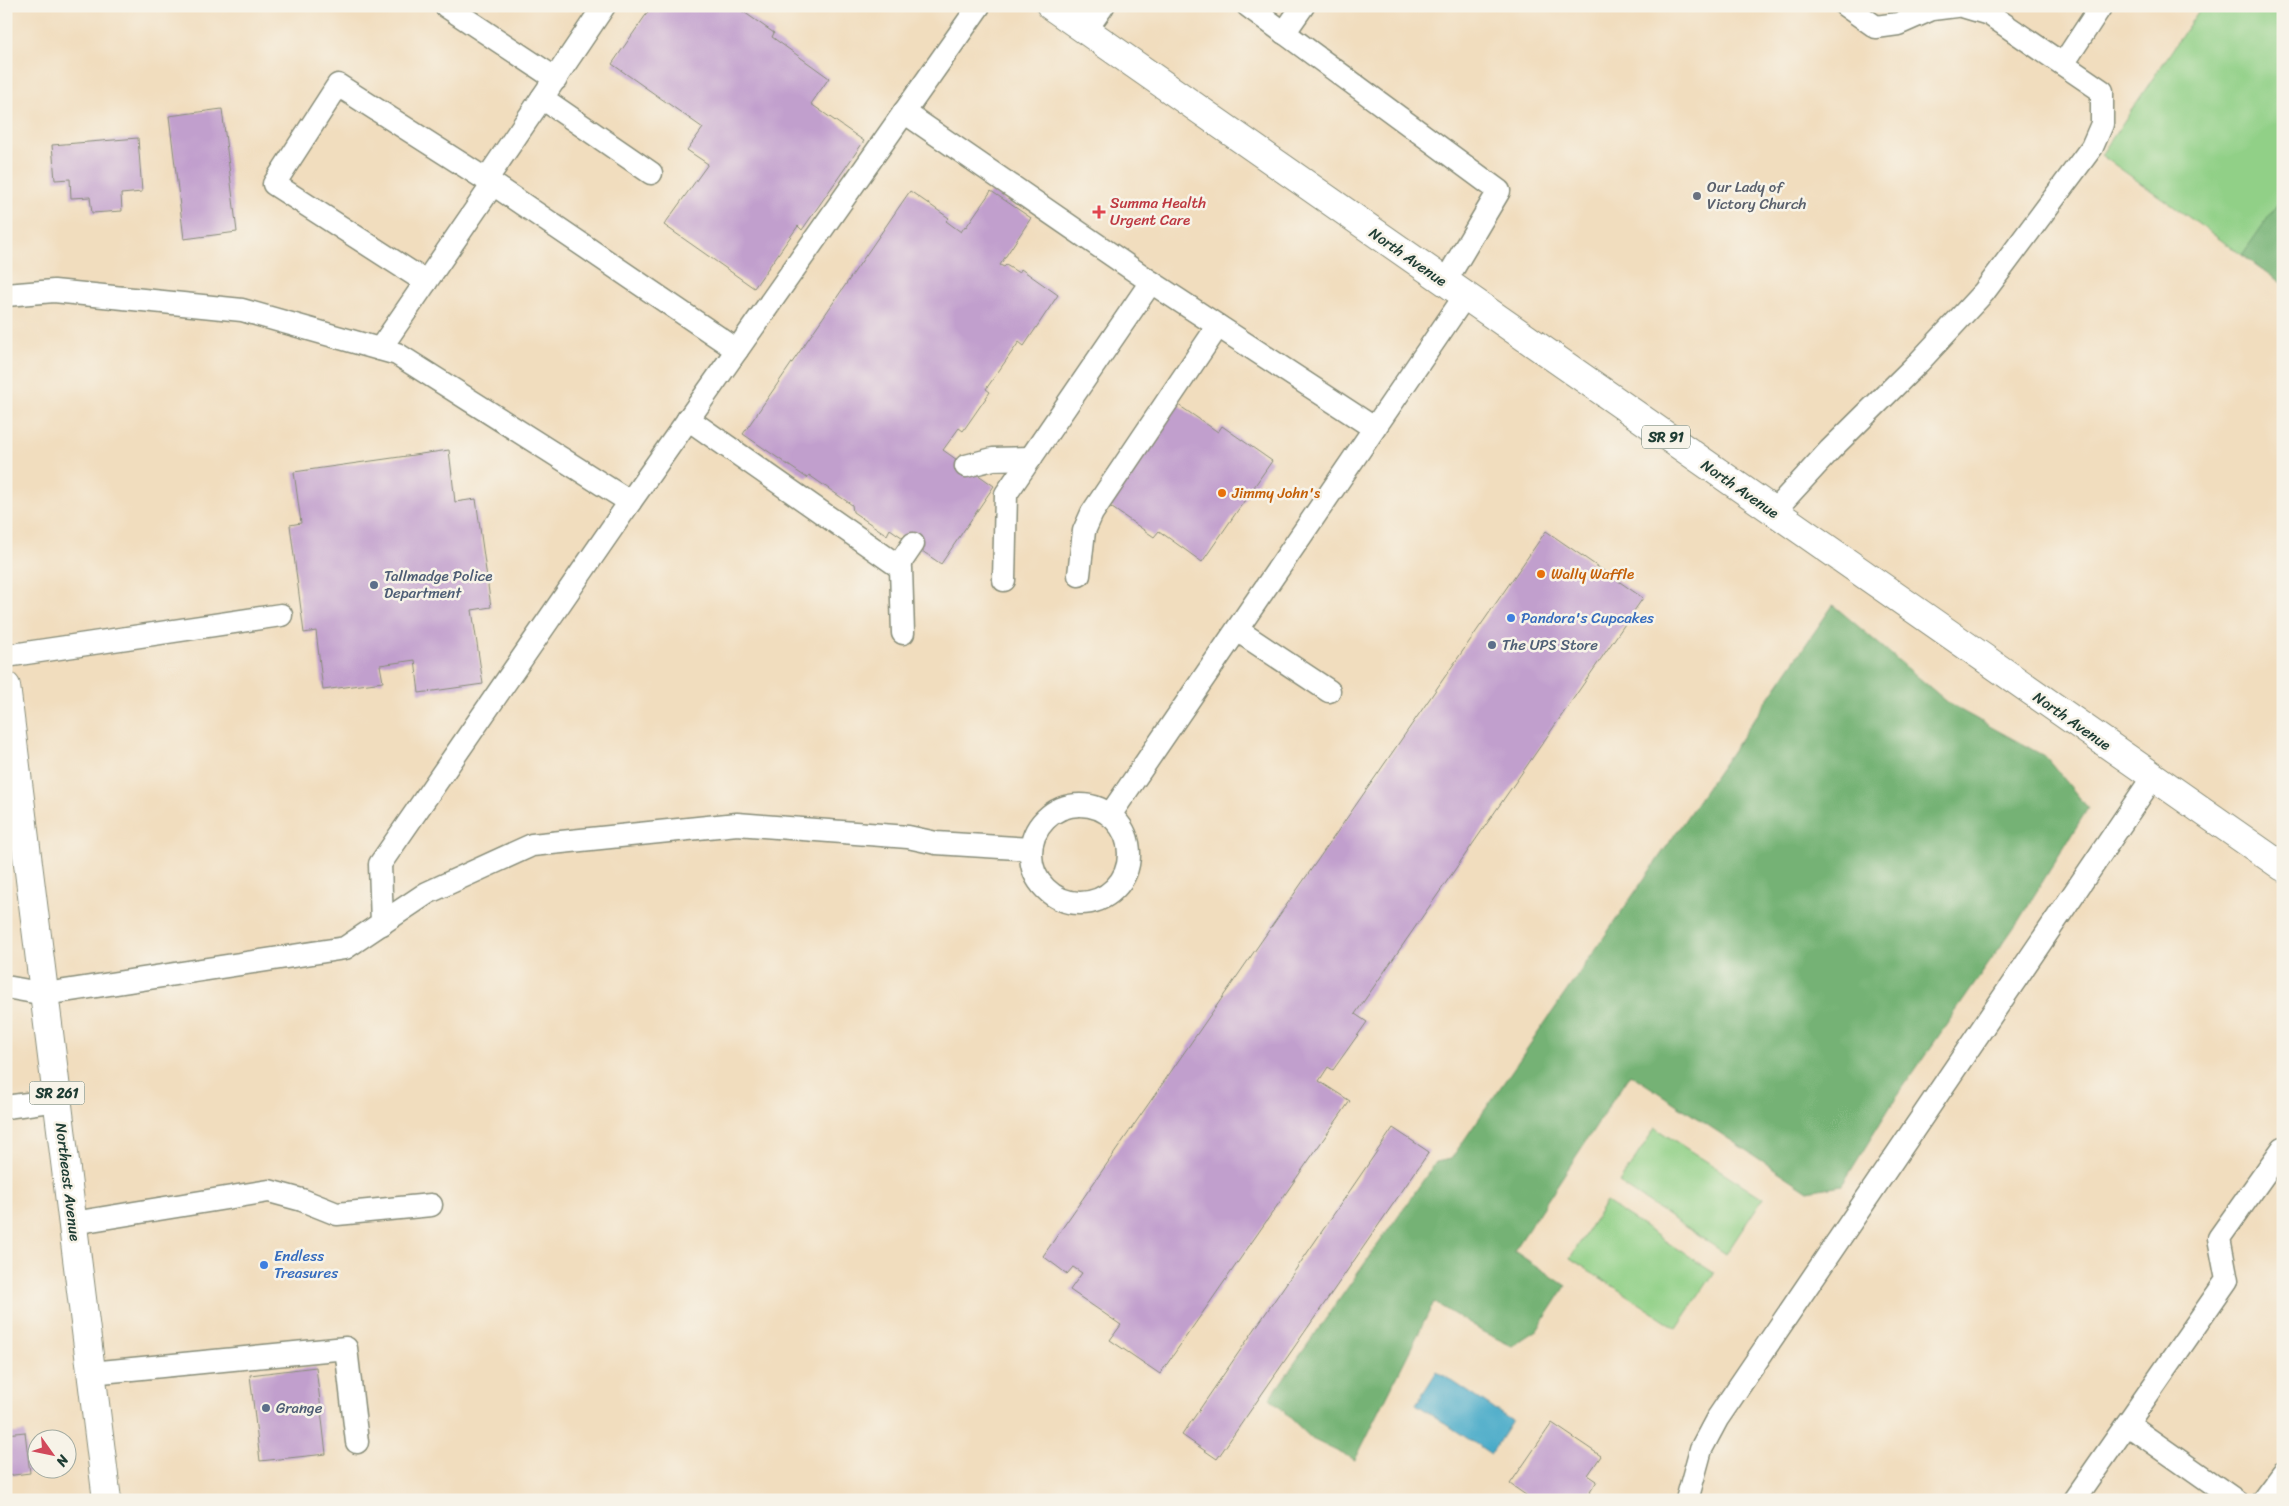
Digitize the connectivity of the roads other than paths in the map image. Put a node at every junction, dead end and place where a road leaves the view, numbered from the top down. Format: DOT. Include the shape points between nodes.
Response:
graph roads {
  1 [pos="446,6"];
  2 [pos="604,6"];
  3 [pos="978,6"];
  4 [pos="1051,6"];
  5 [pos="1103,6"];
  6 [pos="1248,6"];
  7 [pos="1303,6"];
  8 [pos="1846,6"];
  9 [pos="2101,6"];
  10 [pos="1964,7"];
  11 [pos="1086,30"];
  12 [pos="1284,33"];
  13 [pos="2063,64"];
  14 [pos="556,79"];
  15 [pos="542,98"];
  16 [pos="904,112"];
  17 [pos="651,173"];
  18 [pos="489,182"];
  19 [pos="426,282"];
  20 [pos="1151,282"];
  21 [pos="1455,289"];
  22 [pos="6,295"];
  23 [pos="1218,326"];
  24 [pos="380,349"];
  25 [pos="737,350"];
  26 [pos="688,419"];
  27 [pos="1374,428"];
  28 [pos="1031,458"];
  29 [pos="966,466"];
  30 [pos="630,502"];
  31 [pos="1773,512"];
  32 [pos="913,544"];
  33 [pos="898,566"];
  34 [pos="1079,575"];
  35 [pos="1004,580"];
  36 [pos="281,615"];
  37 [pos="1237,630"];
  38 [pos="903,633"];
  39 [pos="6,656"];
  40 [pos="6,686"];
  41 [pos="1329,691"];
  42 [pos="2153,777"];
  43 [pos="1110,815"];
  44 [pos="1031,848"];
  45 [pos="2283,867"];
  46 [pos="382,924"];
  47 [pos="6,987"];
  48 [pos="45,994"];
  49 [pos="57,1100"];
  50 [pos="6,1107"];
  51 [pos="2283,1148"];
  52 [pos="431,1206"];
  53 [pos="73,1223"];
  54 [pos="91,1373"];
  55 [pos="2127,1424"];
  56 [pos="357,1442"];
  57 [pos="2283,1473"];
  58 [pos="107,1500"];
  59 [pos="1687,1500"];
  60 [pos="2074,1500"];
  61 [pos="2235,1500"];
  62 [pos="2263,1500"];
  1 -- 14 [label="lane"];
  2 -- 14 [label="lane"];
  3 -- 16 [label="lane"];
  4 -- 11 [label="main road, North Avenue / SR 91"];
  5 -- 11 [label="lane"];
  6 -- 12 [label="lane"];
  7 -- 12 [label="lane"];
  8 -- 10 [label="lane" via="1876,27 1898,24 1932,9"];
  9 -- 13 [label="lane"];
  10 -- 13 [label="lane" via="1989,14"];
  11 -- 21 [label="main road, North Avenue / SR 91"];
  12 -- 21 [label="lane" via="1499,191"];
  13 -- 31 [label="lane" via="2102,90 2102,124 2092,147 1984,292"];
  14 -- 15 [label="lane"];
  15 -- 17 [label="lane"];
  15 -- 18 [label="lane"];
  16 -- 20 [label="lane"];
  16 -- 25 [label="lane"];
  18 -- 19 [label="lane"];
  18 -- 19 [label="lane" via="338,84 274,184"];
  18 -- 25 [label="lane"];
  19 -- 24 [label="lane"];
  20 -- 23 [label="lane"];
  20 -- 28 [label="lane"];
  21 -- 27 [label="lane"];
  21 -- 31 [label="main road, North Avenue / SR 91"];
  22 -- 24 [label="lane" via="54,291 242,310"];
  23 -- 27 [label="lane"];
  23 -- 34 [label="lane" via="1092,512 1084,531"];
  24 -- 30 [label="lane" via="397,354"];
  25 -- 26 [label="lane"];
  26 -- 30 [label="lane"];
  26 -- 33 [label="lane"];
  27 -- 37 [label="lane"];
  28 -- 29 [label="lane" via="992,459"];
  28 -- 35 [label="lane" via="1006,494"];
  30 -- 46 [label="lane" via="380,864"];
  31 -- 42 [label="main road, North Avenue / SR 91"];
  32 -- 33 [label="lane"];
  33 -- 38 [label="lane" via="901,568"];
  36 -- 39 [label="lane"];
  37 -- 41 [label="lane"];
  37 -- 43 [label="lane"];
  40 -- 48 [label="main road, Northeast Avenue / SR 261"];
  42 -- 45 [label="main road, North Avenue / SR 91"];
  42 -- 59 [label="lane" via="1717,1419 1701,1449"];
  43 -- 44 [label="lane" via="1091,805 1059,809 1036,831"];
  43 -- 44 [label="lane" via="1126,835 1130,850 1129,866 1122,882 1095,902 1079,904 1047,892 1031,863"];
  44 -- 46 [label="lane" via="936,843 908,837 737,824 532,845 427,894"];
  46 -- 48 [label="lane" via="345,948"];
  47 -- 48 [label="lane"];
  48 -- 49 [label="main road, Northeast Avenue / SR 261"];
  49 -- 50 [label="lane"];
  49 -- 53 [label="main road, Northeast Avenue / SR 261"];
  51 -- 55 [label="lane" via="2219,1238 2227,1280"];
  52 -- 53 [label="lane" via="337,1214 269,1191"];
  53 -- 54 [label="main road, Northeast Avenue / SR 261"];
  54 -- 56 [label="lane" via="346,1348"];
  54 -- 58 [label="main road, Northeast Avenue / SR 261"];
  55 -- 60 [label="lane"];
  55 -- 61 [label="lane"];
  57 -- 62 [label="lane"];
}
